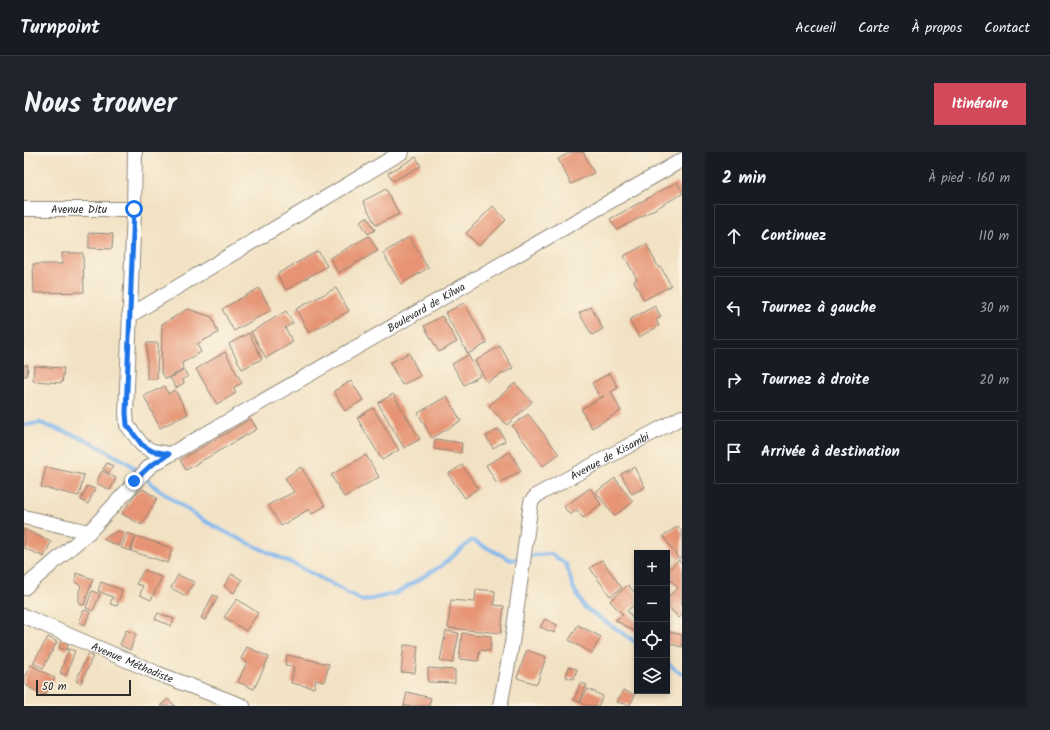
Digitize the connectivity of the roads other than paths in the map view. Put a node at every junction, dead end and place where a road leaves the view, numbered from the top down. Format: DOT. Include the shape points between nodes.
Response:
graph roads {
  1 [pos="134,152"];
  2 [pos="402,152"];
  3 [pos="680,166"];
  4 [pos="134,209"];
  5 [pos="24,210"];
  6 [pos="129,316"];
  7 [pos="682,417"];
  8 [pos="169,454"];
  9 [pos="24,517"];
  10 [pos="89,532"];
  11 [pos="24,588"];
  12 [pos="24,616"];
  13 [pos="243,706"];
  14 [pos="500,706"];
  1 -- 4 [label="street"];
  2 -- 6 [label="street"];
  3 -- 8 [label="street, Boulevard de Kilwa"];
  4 -- 5 [label="street, Avenue Ditu"];
  4 -- 6 [label="street"];
  6 -- 8 [label="street" via="127,425 142,445 152,451"];
  7 -- 14 [label="street, Avenue de Kisambi" via="537,495 531,502 512,642"];
  8 -- 10 [label="street, Boulevard de Kilwa" via="150,466 134,481"];
  9 -- 10 [label="street"];
  10 -- 11 [label="street, Boulevard de Kilwa"];
  12 -- 13 [label="street, Avenue Méthodiste" via="159,674"];
}
